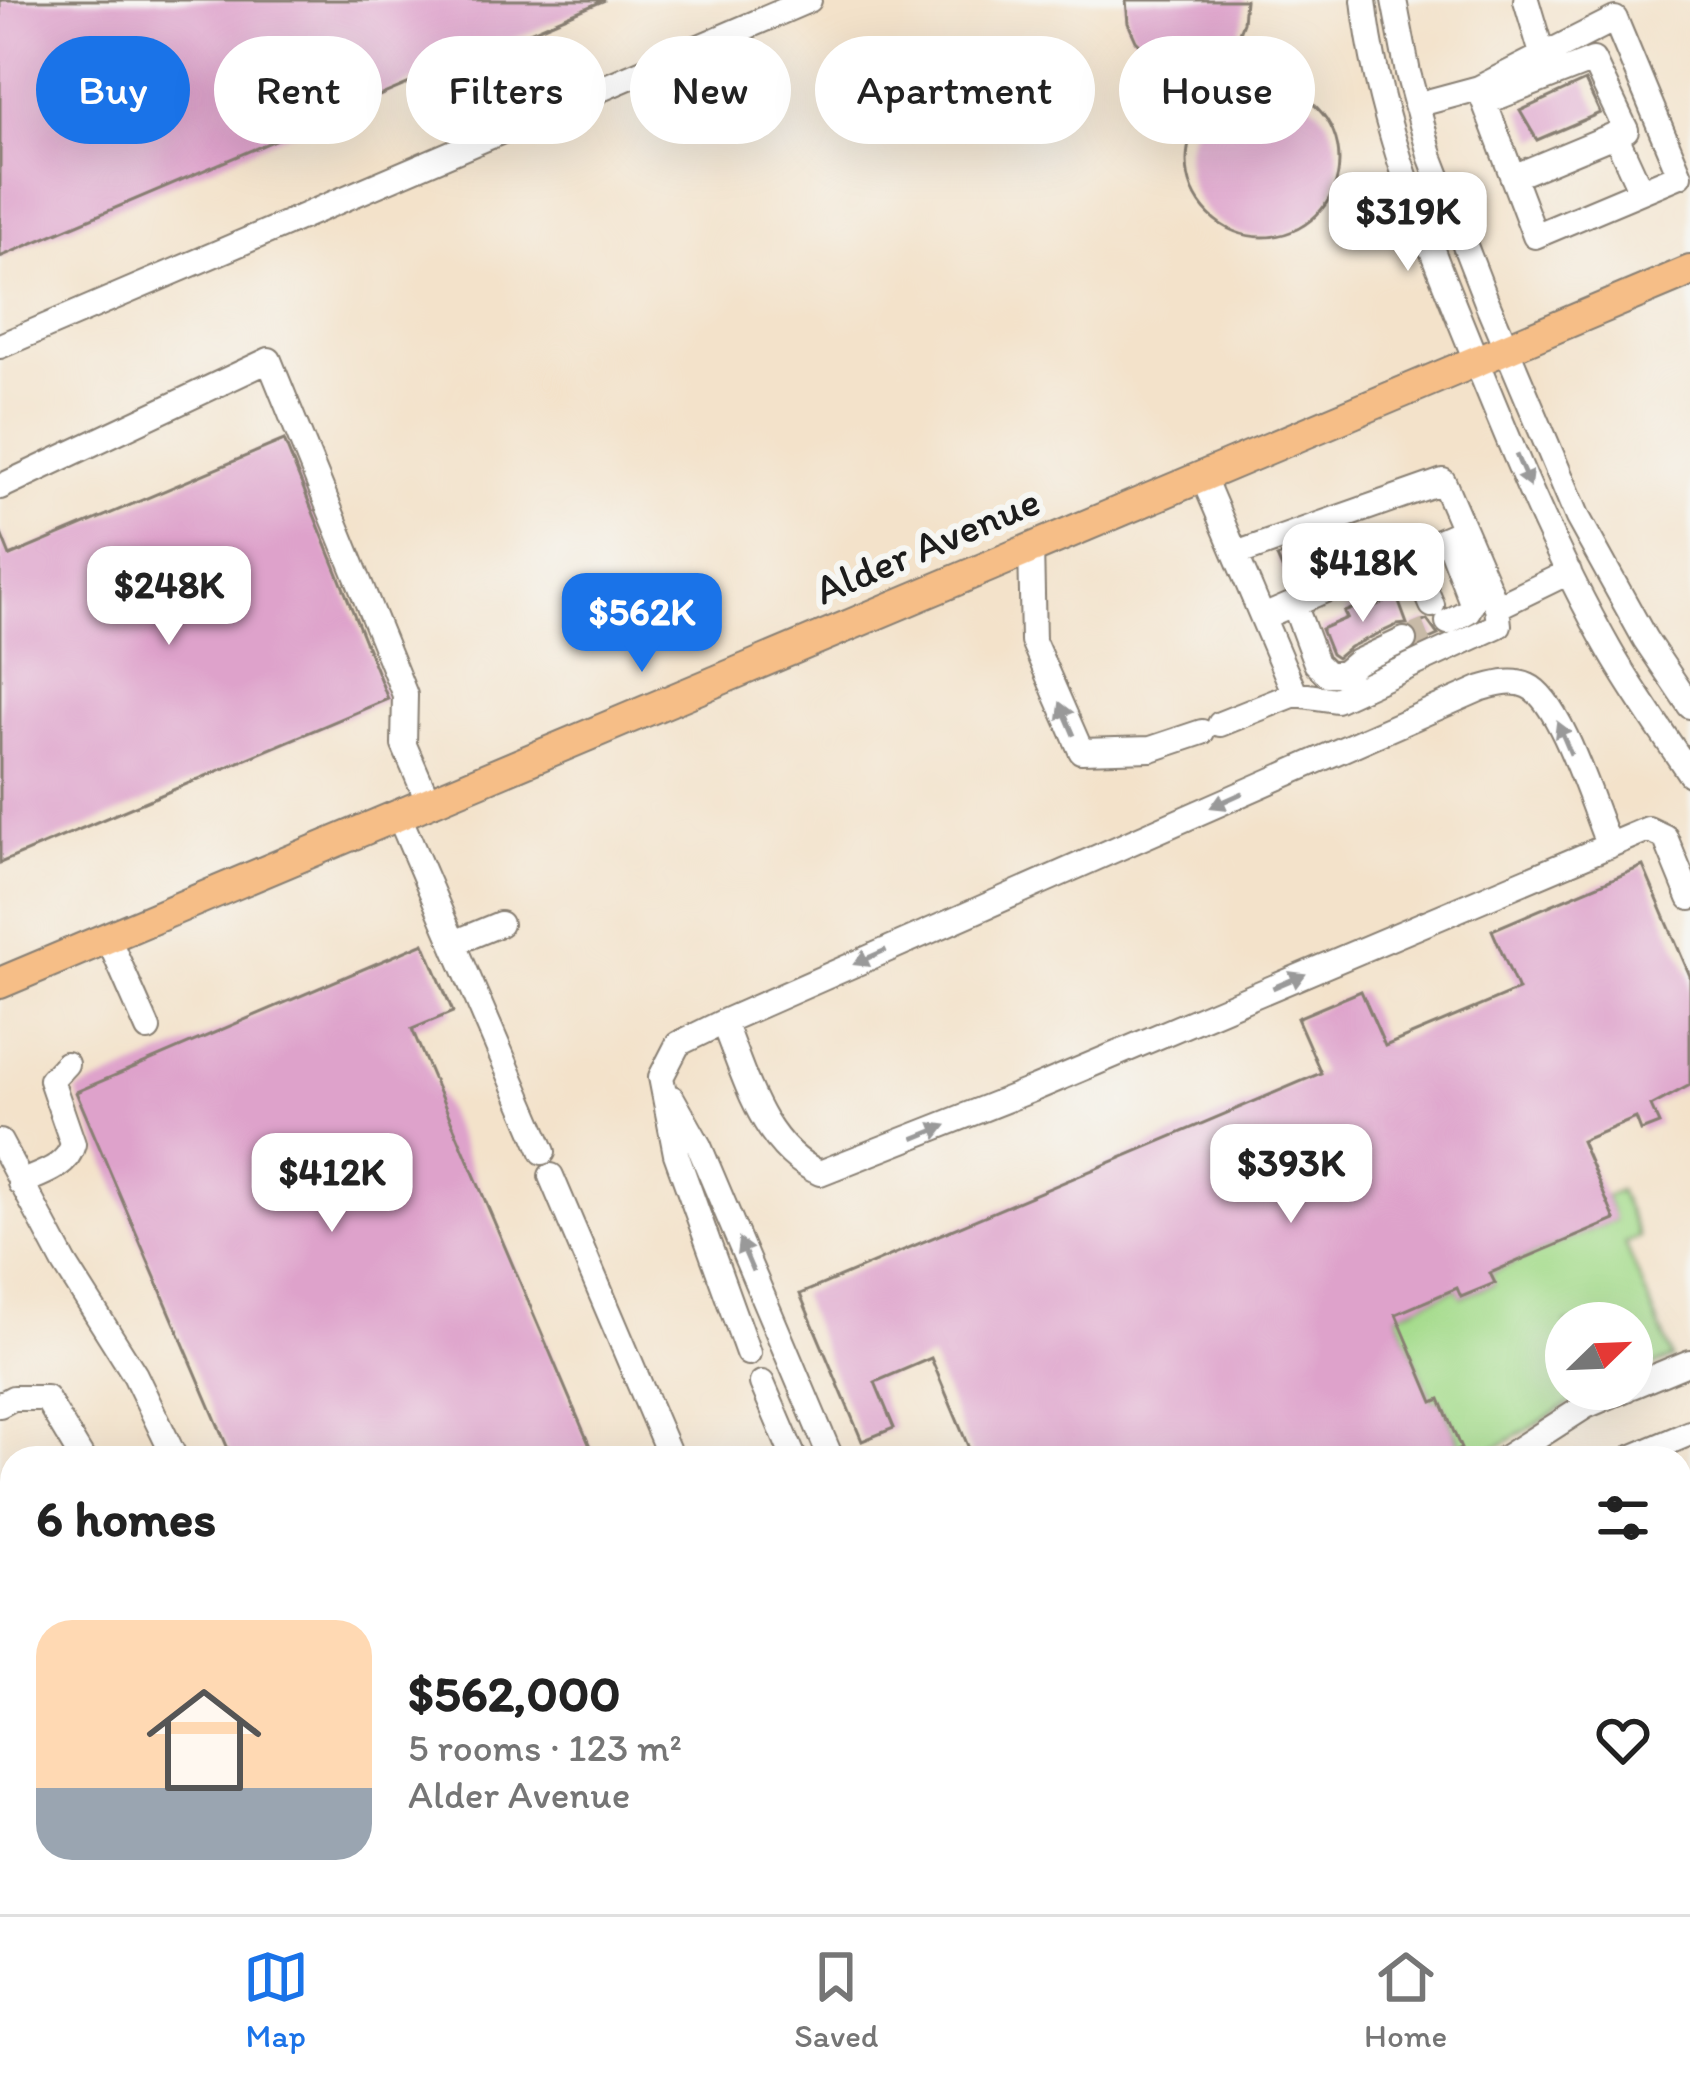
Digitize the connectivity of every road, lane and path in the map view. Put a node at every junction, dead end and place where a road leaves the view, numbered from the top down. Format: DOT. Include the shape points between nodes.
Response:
graph roads {
  1 [pos="809,0"];
  2 [pos="1364,0"];
  3 [pos="1394,0"];
  4 [pos="1526,0"];
  5 [pos="1543,57"];
  6 [pos="1481,96"];
  7 [pos="1417,105"];
  8 [pos="1620,132"];
  9 [pos="1513,177"];
  10 [pos="1641,191"];
  11 [pos="1690,271"];
  12 [pos="0,346"];
  13 [pos="1507,350"];
  14 [pos="1477,363"];
  15 [pos="1202,475"];
  16 [pos="0,487"];
  17 [pos="1456,534"];
  18 [pos="1031,546"];
  19 [pos="1236,554"];
  20 [pos="1410,554"];
  21 [pos="1569,572"];
  22 [pos="1305,595"];
  23 [pos="1497,607"];
  24 [pos="1263,617"];
  25 [pos="1404,640"];
  26 [pos="1295,694"];
  27 [pos="1690,706"];
  28 [pos="1690,774"];
  29 [pos="429,803"];
  30 [pos="399,816"];
  31 [pos="1609,846"];
  32 [pos="1690,898"];
  33 [pos="500,924"];
  34 [pos="108,938"];
  35 [pos="454,943"];
  36 [pos="0,983"];
  37 [pos="723,1022"];
  38 [pos="148,1029"];
  39 [pos="66,1064"];
  40 [pos="661,1077"];
  41 [pos="0,1142"];
  42 [pos="20,1184"];
  43 [pos="748,1353"];
  44 [pos="1690,1362"];
  45 [pos="1653,1378"];
  46 [pos="762,1383"];
  47 [pos="0,1405"];
  48 [pos="1580,1410"];
  49 [pos="1690,1433"];
  50 [pos="75,1446"];
  51 [pos="169,1446"];
  52 [pos="666,1446"];
  53 [pos="789,1446"];
  54 [pos="826,1446"];
  55 [pos="1524,1446"];
  56 [pos="1659,1446"];
  1 -- 12 [label="street"];
  2 -- 14 [label="street" via="1401,161"];
  3 -- 7 [label="street"];
  4 -- 5 [label="street"];
  5 -- 6 [label="street"];
  5 -- 10 [label="street" via="1615,20 1680,175"];
  6 -- 7 [label="street"];
  6 -- 8 [label="street" via="1593,60"];
  6 -- 9 [label="street"];
  7 -- 13 [label="street"];
  8 -- 9 [label="street"];
  8 -- 10 [label="street"];
  9 -- 10 [label="street" via="1535,236"];
  11 -- 13 [label="main road, Alder Avenue"];
  13 -- 14 [label="main road, Alder Avenue"];
  13 -- 27 [label="street" via="1578,518"];
  14 -- 15 [label="main road, Alder Avenue"];
  14 -- 21 [label="street, one-way"];
  15 -- 18 [label="main road, Alder Avenue"];
  15 -- 19 [label="street"];
  16 -- 29 [label="street" via="269,360 406,695 404,745"];
  17 -- 19 [label="street" via="1443,481 1292,542"];
  17 -- 20 [label="street"];
  17 -- 20 [label="street" via="1468,611 1440,614"];
  17 -- 23 [label="street"];
  26 -- 18 [label="street, one-way" via="1151,749 1081,751 1033,641"];
  18 -- 29 [label="main road, Alder Avenue"];
  19 -- 24 [label="street"];
  20 -- 22 [label="street"];
  21 -- 23 [label="street"];
  21 -- 28 [label="street"];
  22 -- 24 [label="street"];
  22 -- 25 [label="street" via="1320,671 1343,674"];
  23 -- 26 [label="street" via="1499,625 1336,700"];
  24 -- 26 [label="street"];
  29 -- 30 [label="main road, Alder Avenue"];
  30 -- 34 [label="main road, Alder Avenue"];
  30 -- 35 [label="street"];
  31 -- 32 [label="street" via="1656,830"];
  37 -- 31 [label="street, one-way" via="764,1120 796,1162 820,1173"];
  31 -- 37 [label="street, one-way" via="1542,695 1505,682"];
  33 -- 35 [label="street"];
  34 -- 36 [label="main road, Alder Avenue"];
  34 -- 38 [label="street"];
  35 -- 52 [label="street"];
  37 -- 40 [label="street" via="678,1044"];
  39 -- 42 [label="street" via="51,1080 70,1155"];
  40 -- 43 [label="street" via="676,1154"];
  54 -- 40 [label="street, one-way" via="699,1146"];
  41 -- 42 [label="street"];
  42 -- 51 [label="street"];
  44 -- 45 [label="street"];
  46 -- 53 [label="street"];
  47 -- 50 [label="street" via="46,1398"];
  48 -- 55 [label="street"];
  49 -- 56 [label="street"];
}
